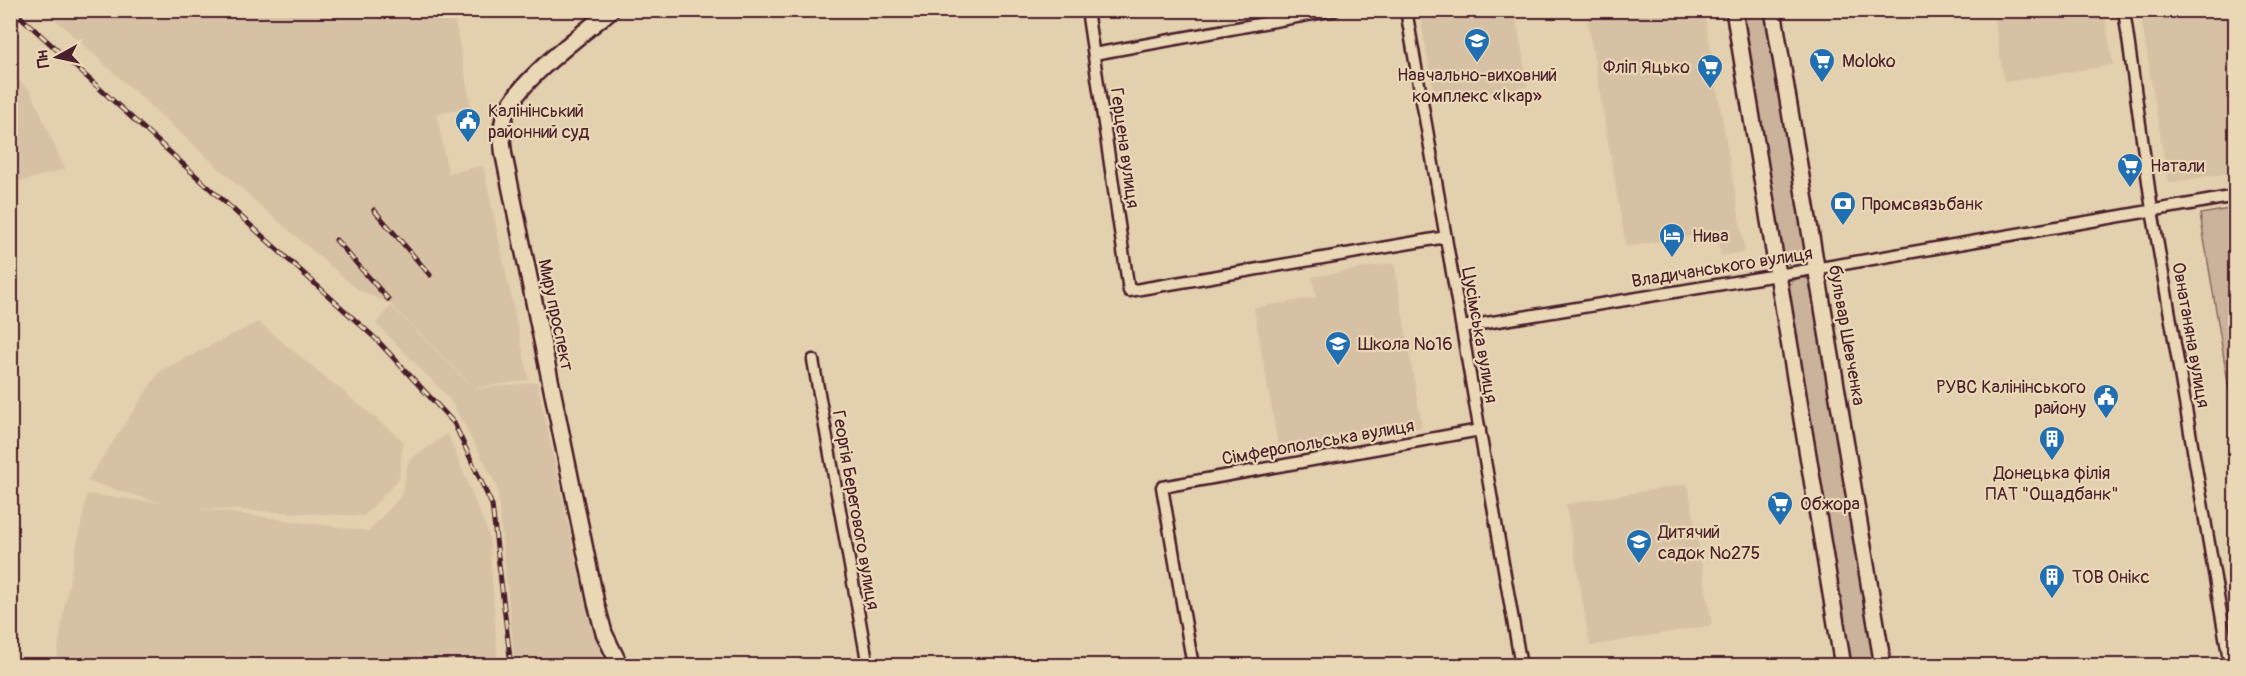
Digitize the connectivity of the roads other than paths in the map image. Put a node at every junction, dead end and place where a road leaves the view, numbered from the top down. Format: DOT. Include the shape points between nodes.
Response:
graph roads {
  1 [pos="611,10"];
  2 [pos="1087,10"];
  3 [pos="1335,10"];
  4 [pos="1406,10"];
  5 [pos="1734,10"];
  6 [pos="1773,10"];
  7 [pos="2124,10"];
  8 [pos="1094,54"];
  9 [pos="2235,196"];
  10 [pos="2152,210"];
  11 [pos="1446,237"];
  12 [pos="1816,268"];
  13 [pos="1779,275"];
  14 [pos="1462,327"];
  15 [pos="813,360"];
  16 [pos="1480,430"];
  17 [pos="620,666"];
  18 [pos="868,666"];
  19 [pos="1193,666"];
  20 [pos="1521,666"];
  21 [pos="1843,666"];
  22 [pos="1883,666"];
  23 [pos="2230,666"];
  1 -- 17 [label="main road, Миру проспект" via="538,72 505,115 501,135 596,603 604,633"];
  2 -- 8 [label="street, Герцена вулиця"];
  3 -- 8 [label="street"];
  4 -- 11 [label="street, Цусімська вулиця"];
  5 -- 13 [label="main road"];
  6 -- 12 [label="main road, бульвар Шевченка"];
  7 -- 10 [label="street, Овнатаняна вулиця"];
  8 -- 11 [label="street, Герцена вулиця" via="1129,291"];
  9 -- 10 [label="street, Владичанського вулиця"];
  10 -- 12 [label="street, Владичанського вулиця"];
  10 -- 23 [label="street, Овнатаняна вулиця"];
  11 -- 14 [label="street, Цусімська вулиця"];
  12 -- 13 [label="street, Владичанського вулиця"];
  12 -- 22 [label="main road, бульвар Шевченка"];
  13 -- 14 [label="street, Владичанського вулиця"];
  13 -- 21 [label="main road"];
  14 -- 16 [label="street, Цусімська вулиця"];
  15 -- 18 [label="street, Георгія Берегового вулиця"];
  16 -- 19 [label="street, Сімферопольська вулиця" via="1162,487"];
  16 -- 20 [label="street, Цусімська вулиця"];
}
